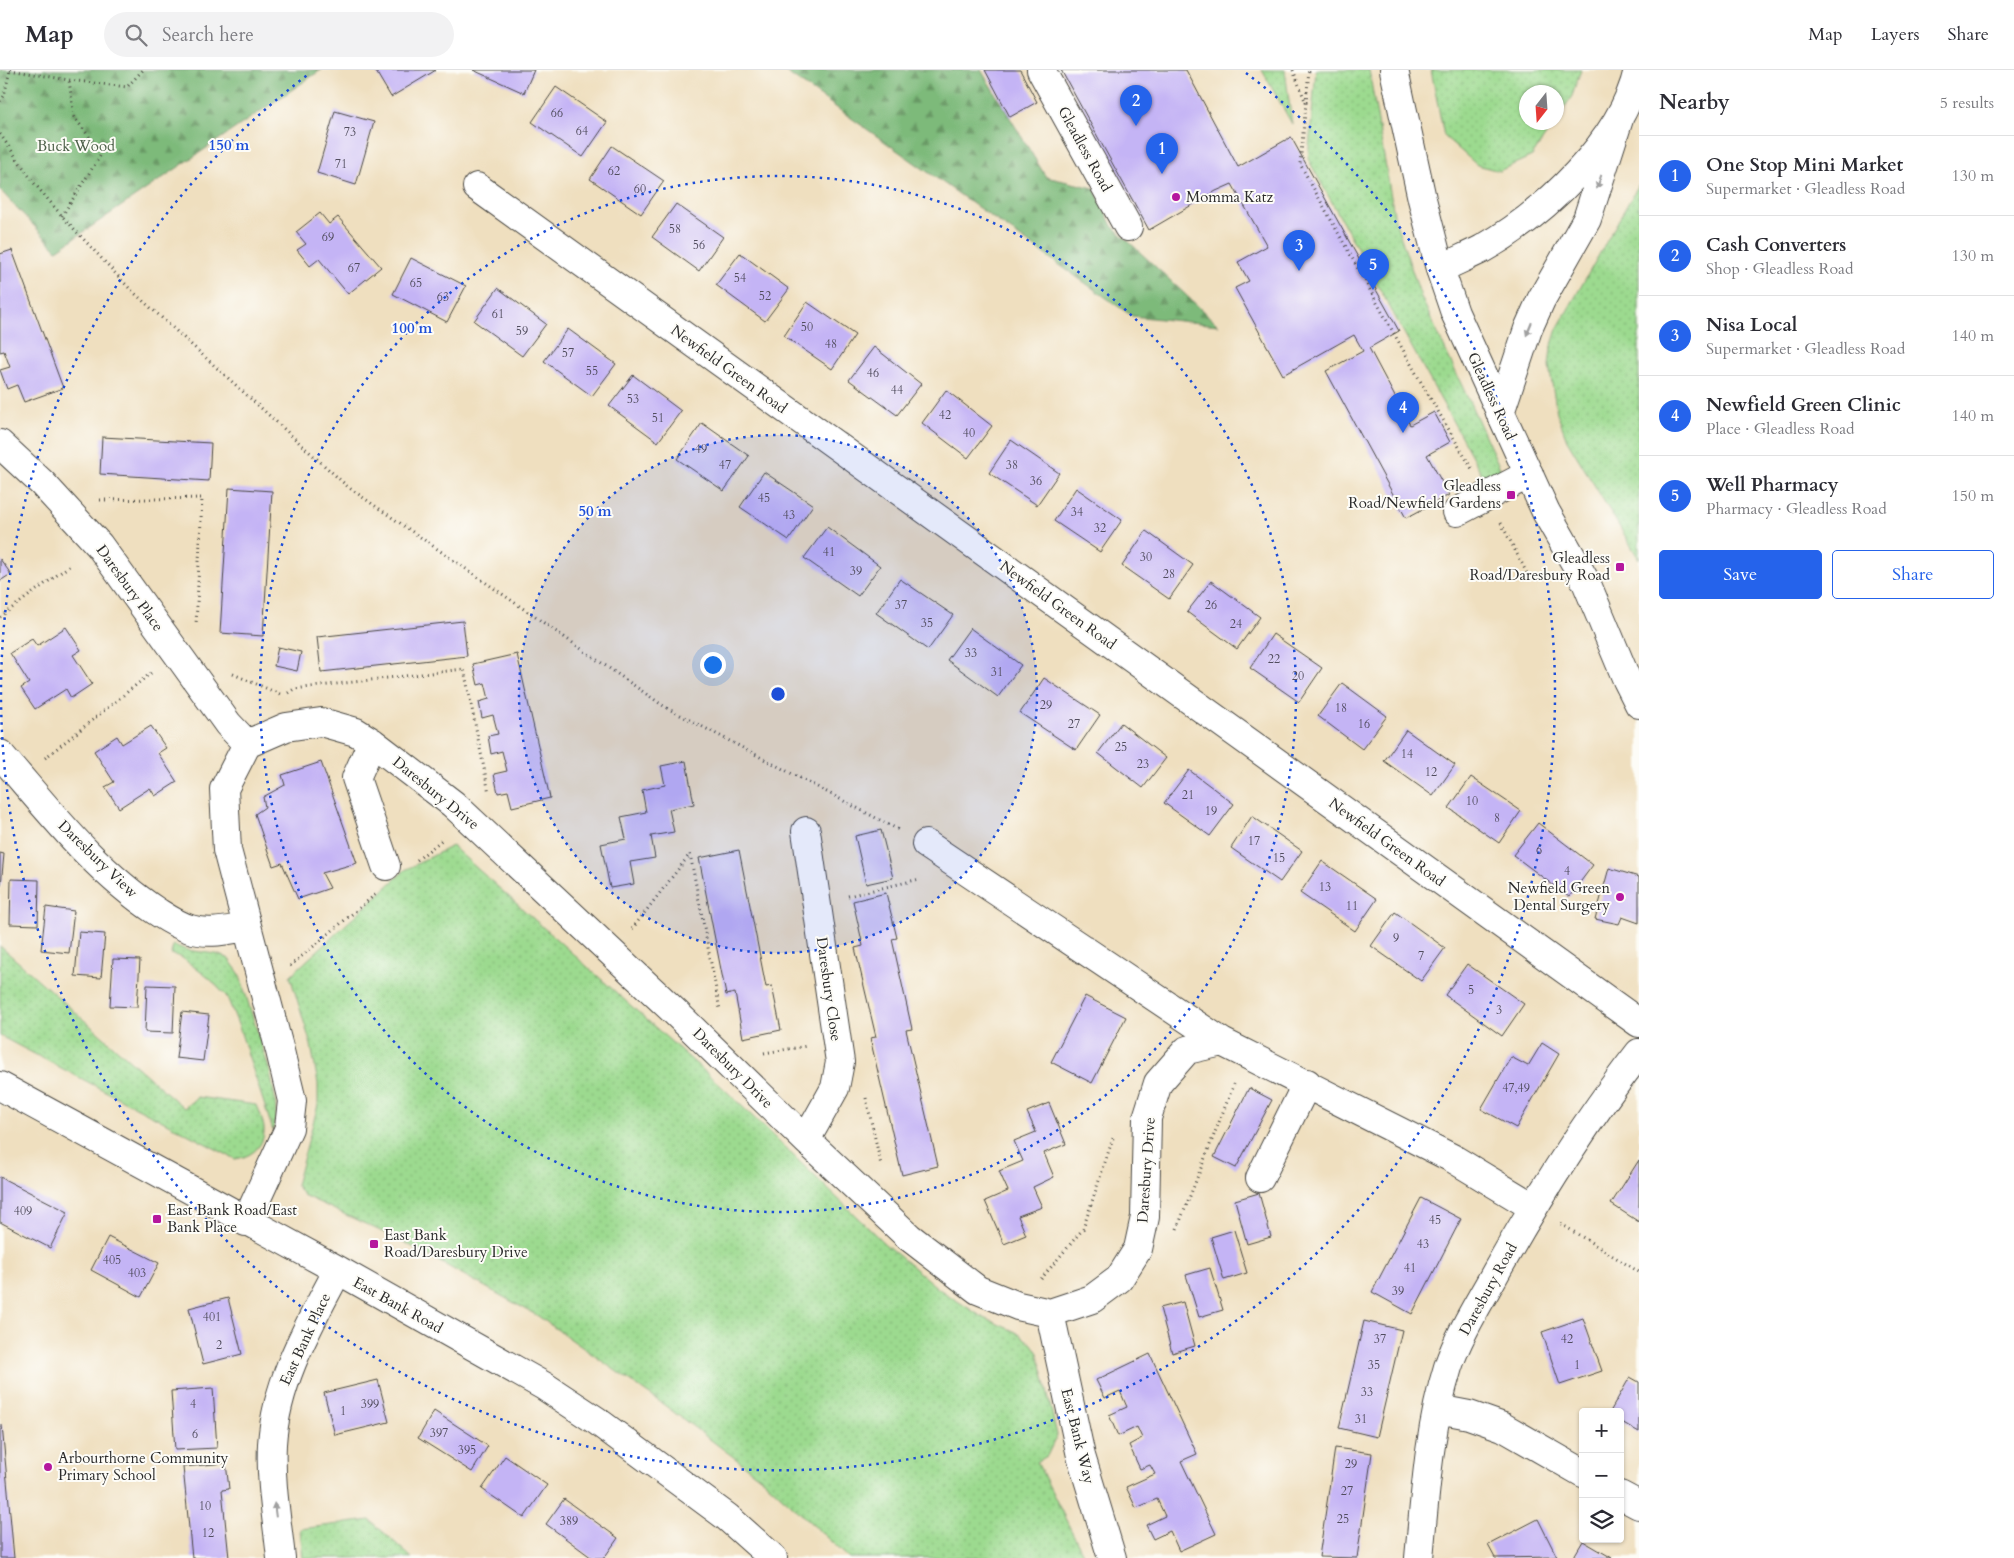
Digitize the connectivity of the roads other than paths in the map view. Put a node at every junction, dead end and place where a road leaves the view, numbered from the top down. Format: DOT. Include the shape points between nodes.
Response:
graph roads {
  1 [pos="1041,70"];
  2 [pos="1394,70"];
  3 [pos="1638,70"];
  4 [pos="1619,119"];
  5 [pos="477,188"];
  6 [pos="1128,227"];
  7 [pos="1440,269"];
  8 [pos="1500,413"];
  9 [pos="0,444"];
  10 [pos="1529,474"];
  11 [pos="1457,512"];
  12 [pos="1639,704"];
  13 [pos="372,742"];
  14 [pos="247,744"];
  15 [pos="0,754"];
  16 [pos="806,831"];
  17 [pos="926,844"];
  18 [pos="386,866"];
  19 [pos="246,927"];
  20 [pos="1639,1023"];
  21 [pos="1222,1042"];
  22 [pos="1639,1053"];
  23 [pos="1307,1083"];
  24 [pos="0,1086"];
  25 [pos="806,1140"];
  26 [pos="1260,1178"];
  27 [pos="1533,1207"];
  28 [pos="246,1222"];
  29 [pos="338,1270"];
  30 [pos="1050,1313"];
  31 [pos="1438,1409"];
  32 [pos="1579,1471"];
  33 [pos="1624,1497"];
  34 [pos="1639,1506"];
  35 [pos="281,1558"];
  36 [pos="773,1558"];
  37 [pos="1112,1558"];
  38 [pos="1420,1558"];
  1 -- 6 [label="street, Gleadless Road"];
  2 -- 7 [label="street, Gleadless Road" via="1410,151"];
  3 -- 4 [label="street"];
  4 -- 7 [label="street" via="1580,171 1538,209 1482,248"];
  4 -- 8 [label="street, one-way" via="1587,219 1541,300"];
  5 -- 20 [label="street, Newfield Green Road"];
  7 -- 8 [label="street, Gleadless Road" via="1455,313"];
  8 -- 10 [label="street, Gleadless Road"];
  9 -- 14 [label="street, Daresbury Place" via="99,544 228,724"];
  10 -- 11 [label="street"];
  10 -- 12 [label="street, Gleadless Road" via="1546,512 1588,586"];
  13 -- 14 [label="street, Daresbury Drive" via="356,732 321,722 286,727"];
  13 -- 18 [label="street" via="356,778"];
  13 -- 25 [label="street, Daresbury Drive" via="454,804"];
  14 -- 19 [label="street" via="224,789 228,850"];
  15 -- 19 [label="street, Daresbury View" via="107,871 149,906 173,922 207,933"];
  16 -- 25 [label="street, Daresbury Close" via="840,1062 835,1088"];
  17 -- 21 [label="street"];
  19 -- 28 [label="street" via="292,1101 289,1128"];
  21 -- 23 [label="street"];
  21 -- 30 [label="street, Daresbury Drive" via="1187,1050 1158,1083 1147,1118 1145,1216 1138,1249 1119,1279 1092,1299"];
  22 -- 27 [label="street, Daresbury Road"];
  23 -- 26 [label="street"];
  23 -- 27 [label="street" via="1452,1158"];
  24 -- 28 [label="street, East Bank Road"];
  25 -- 30 [label="street, Daresbury Drive" via="917,1243 978,1290 1018,1306"];
  27 -- 31 [label="street, Daresbury Road" via="1458,1342"];
  28 -- 29 [label="street, East Bank Road"];
  35 -- 29 [label="street, East Bank Place, one-way" via="271,1471 281,1391 307,1329"];
  29 -- 36 [label="street, East Bank Road" via="544,1386 597,1421 727,1517"];
  30 -- 37 [label="street, East Bank Way" via="1081,1456"];
  31 -- 32 [label="street" via="1503,1427"];
  31 -- 38 [label="street, Daresbury Road" via="1425,1495"];
  33 -- 34 [label="street"];
}
